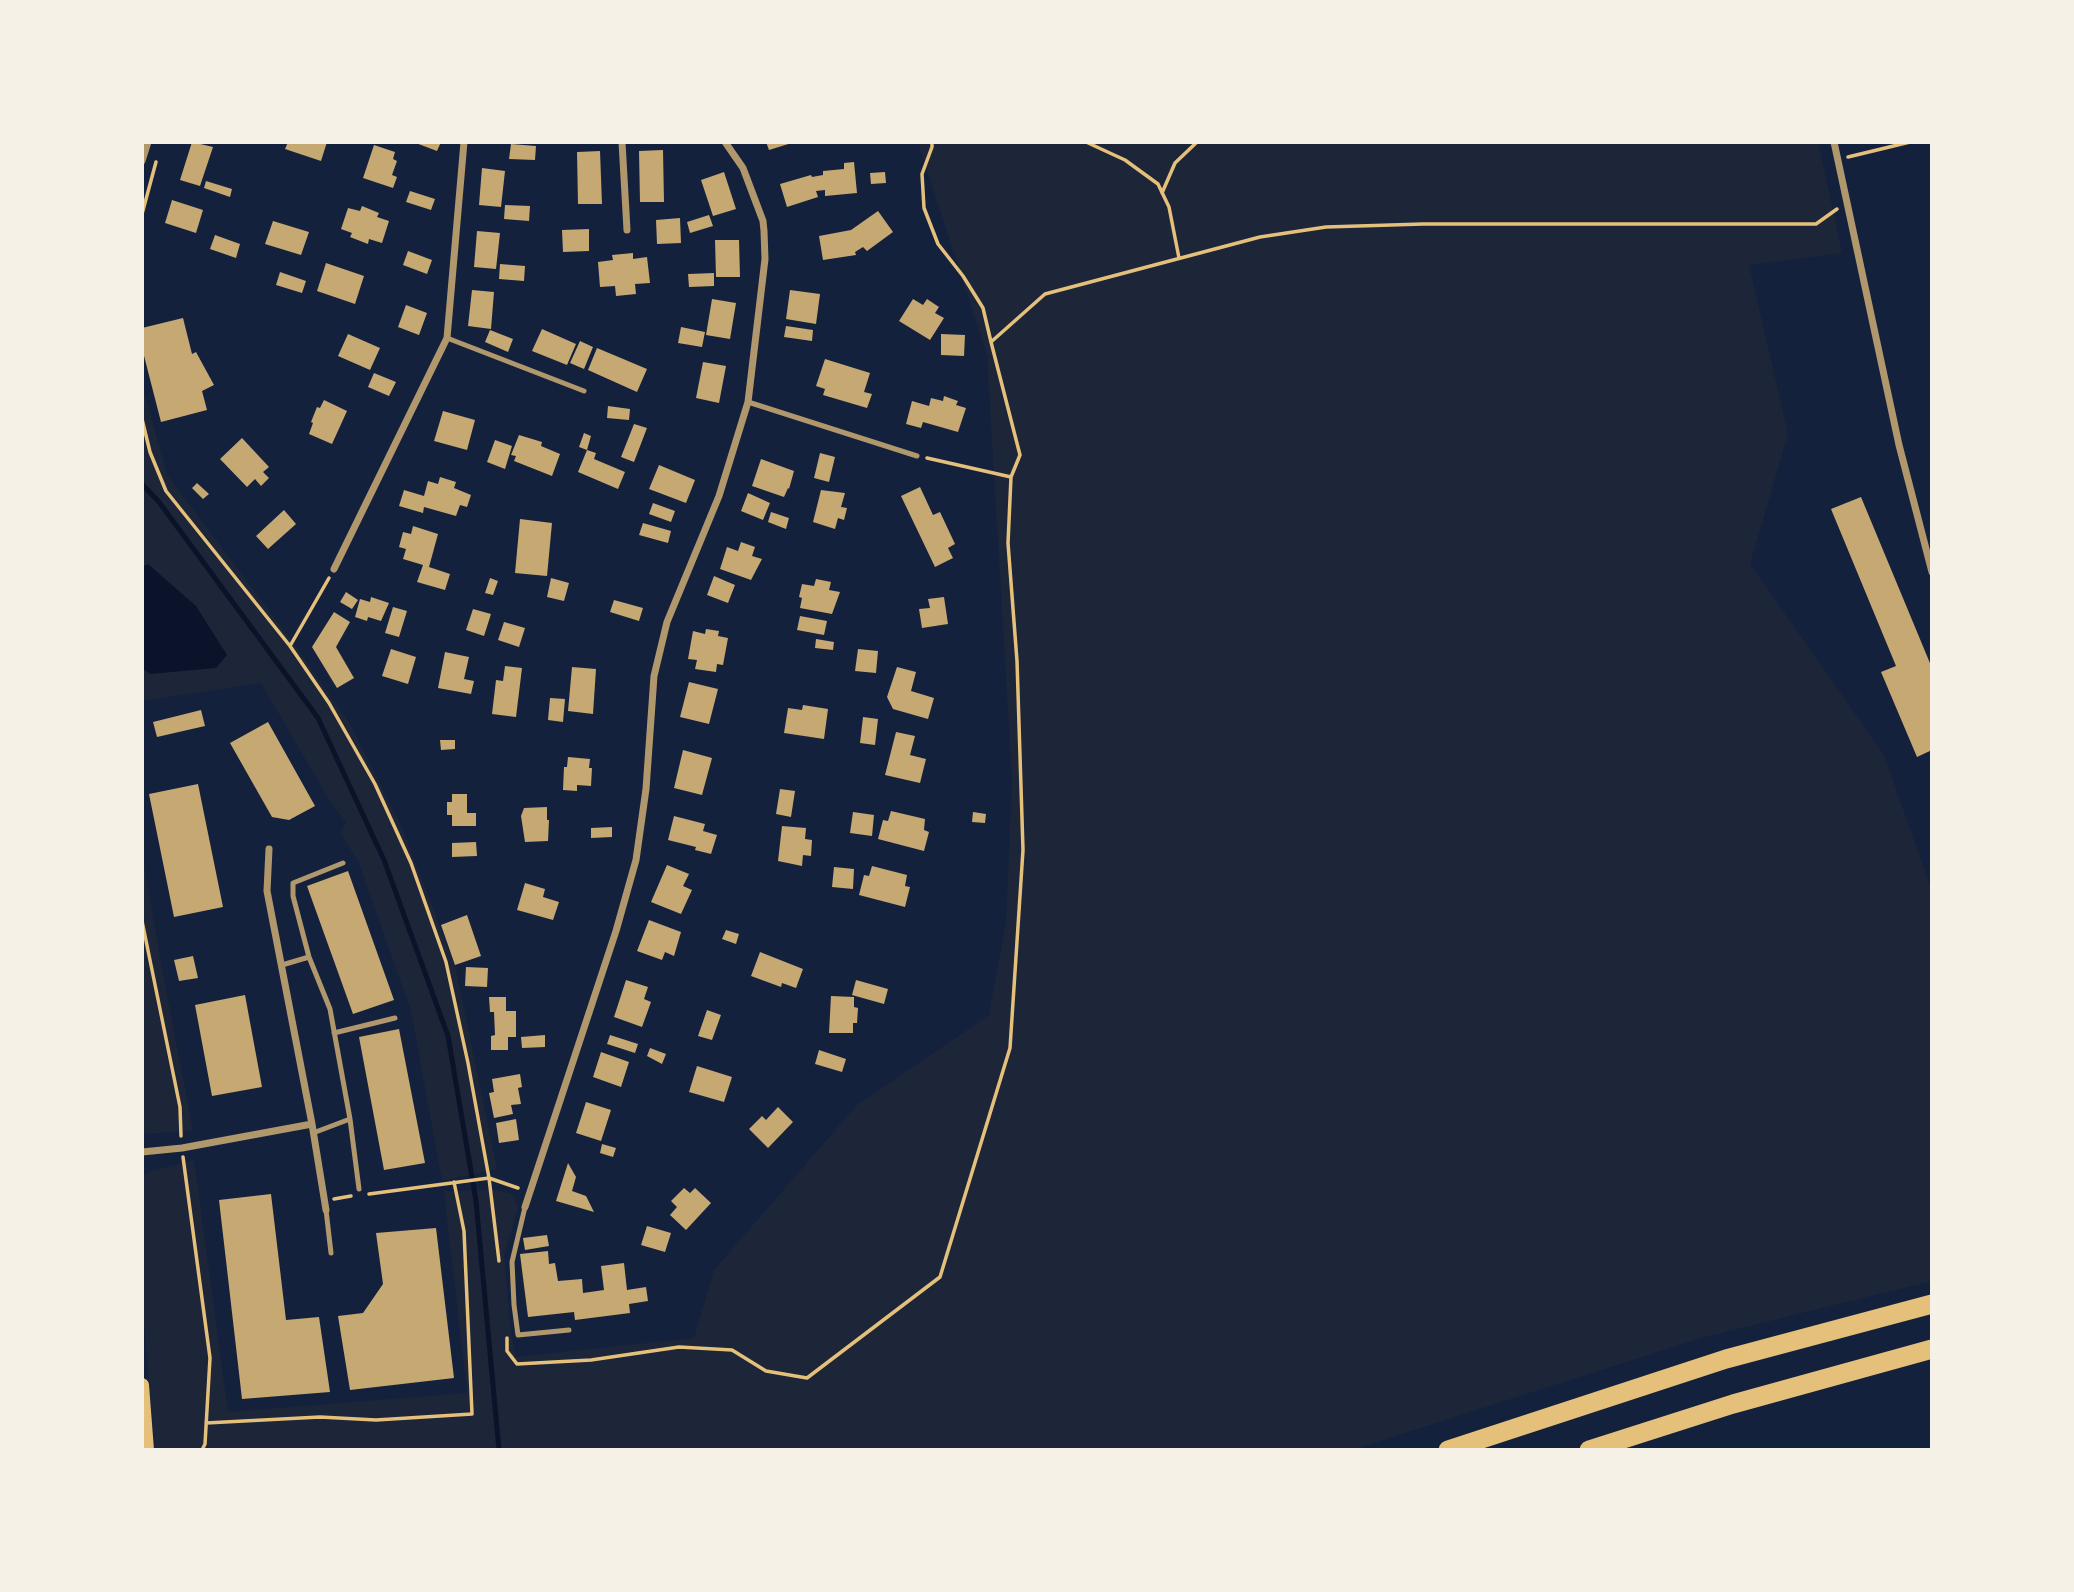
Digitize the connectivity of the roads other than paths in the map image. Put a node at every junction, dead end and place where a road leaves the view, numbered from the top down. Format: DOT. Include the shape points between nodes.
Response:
graph roads {
  1 [pos="148,142"];
  2 [pos="464,142"];
  3 [pos="622,142"];
  4 [pos="725,142"];
  5 [pos="1834,142"];
  6 [pos="142,161"];
  7 [pos="627,230"];
  8 [pos="447,338"];
  9 [pos="584,391"];
  10 [pos="748,402"];
  11 [pos="917,456"];
  12 [pos="334,569"];
  13 [pos="1932,572"];
  14 [pos="269,849"];
  15 [pos="343,863"];
  16 [pos="309,957"];
  17 [pos="282,964"];
  18 [pos="395,1018"];
  19 [pos="334,1033"];
  20 [pos="350,1119"];
  21 [pos="312,1124"];
  22 [pos="313,1133"];
  23 [pos="142,1152"];
  24 [pos="359,1189"];
  25 [pos="525,1207"];
  26 [pos="326,1210"];
  27 [pos="331,1253"];
  28 [pos="1932,1304"];
  29 [pos="569,1330"];
  30 [pos="1932,1349"];
  31 [pos="142,1385"];
  32 [pos="148,1450"];
  33 [pos="1448,1450"];
  34 [pos="1589,1450"];
  1 -- 6 [label="street"];
  2 -- 8 [label="street"];
  3 -- 7 [label="street"];
  4 -- 10 [label="street" via="743,168 764,231 765,260"];
  5 -- 13 [label="street" via="1899,444"];
  8 -- 9 [label="lane"];
  8 -- 12 [label="street"];
  10 -- 11 [label="lane"];
  10 -- 25 [label="street" via="719,496 667,622 654,677 636,860"];
  14 -- 17 [label="street" via="267,891"];
  15 -- 16 [label="lane" via="293,883"];
  16 -- 17 [label="lane"];
  16 -- 19 [label="lane" via="330,1009"];
  17 -- 21 [label="street"];
  18 -- 19 [label="lane"];
  19 -- 20 [label="lane"];
  20 -- 22 [label="lane"];
  20 -- 24 [label="lane"];
  21 -- 22 [label="street"];
  21 -- 23 [label="street"];
  22 -- 26 [label="street"];
  25 -- 29 [label="lane" via="512,1262 518,1335"];
  26 -- 27 [label="lane"];
  28 -- 33 [label="highway" via="1726,1359"];
  30 -- 34 [label="highway"];
  31 -- 32 [label="main road"];
}
